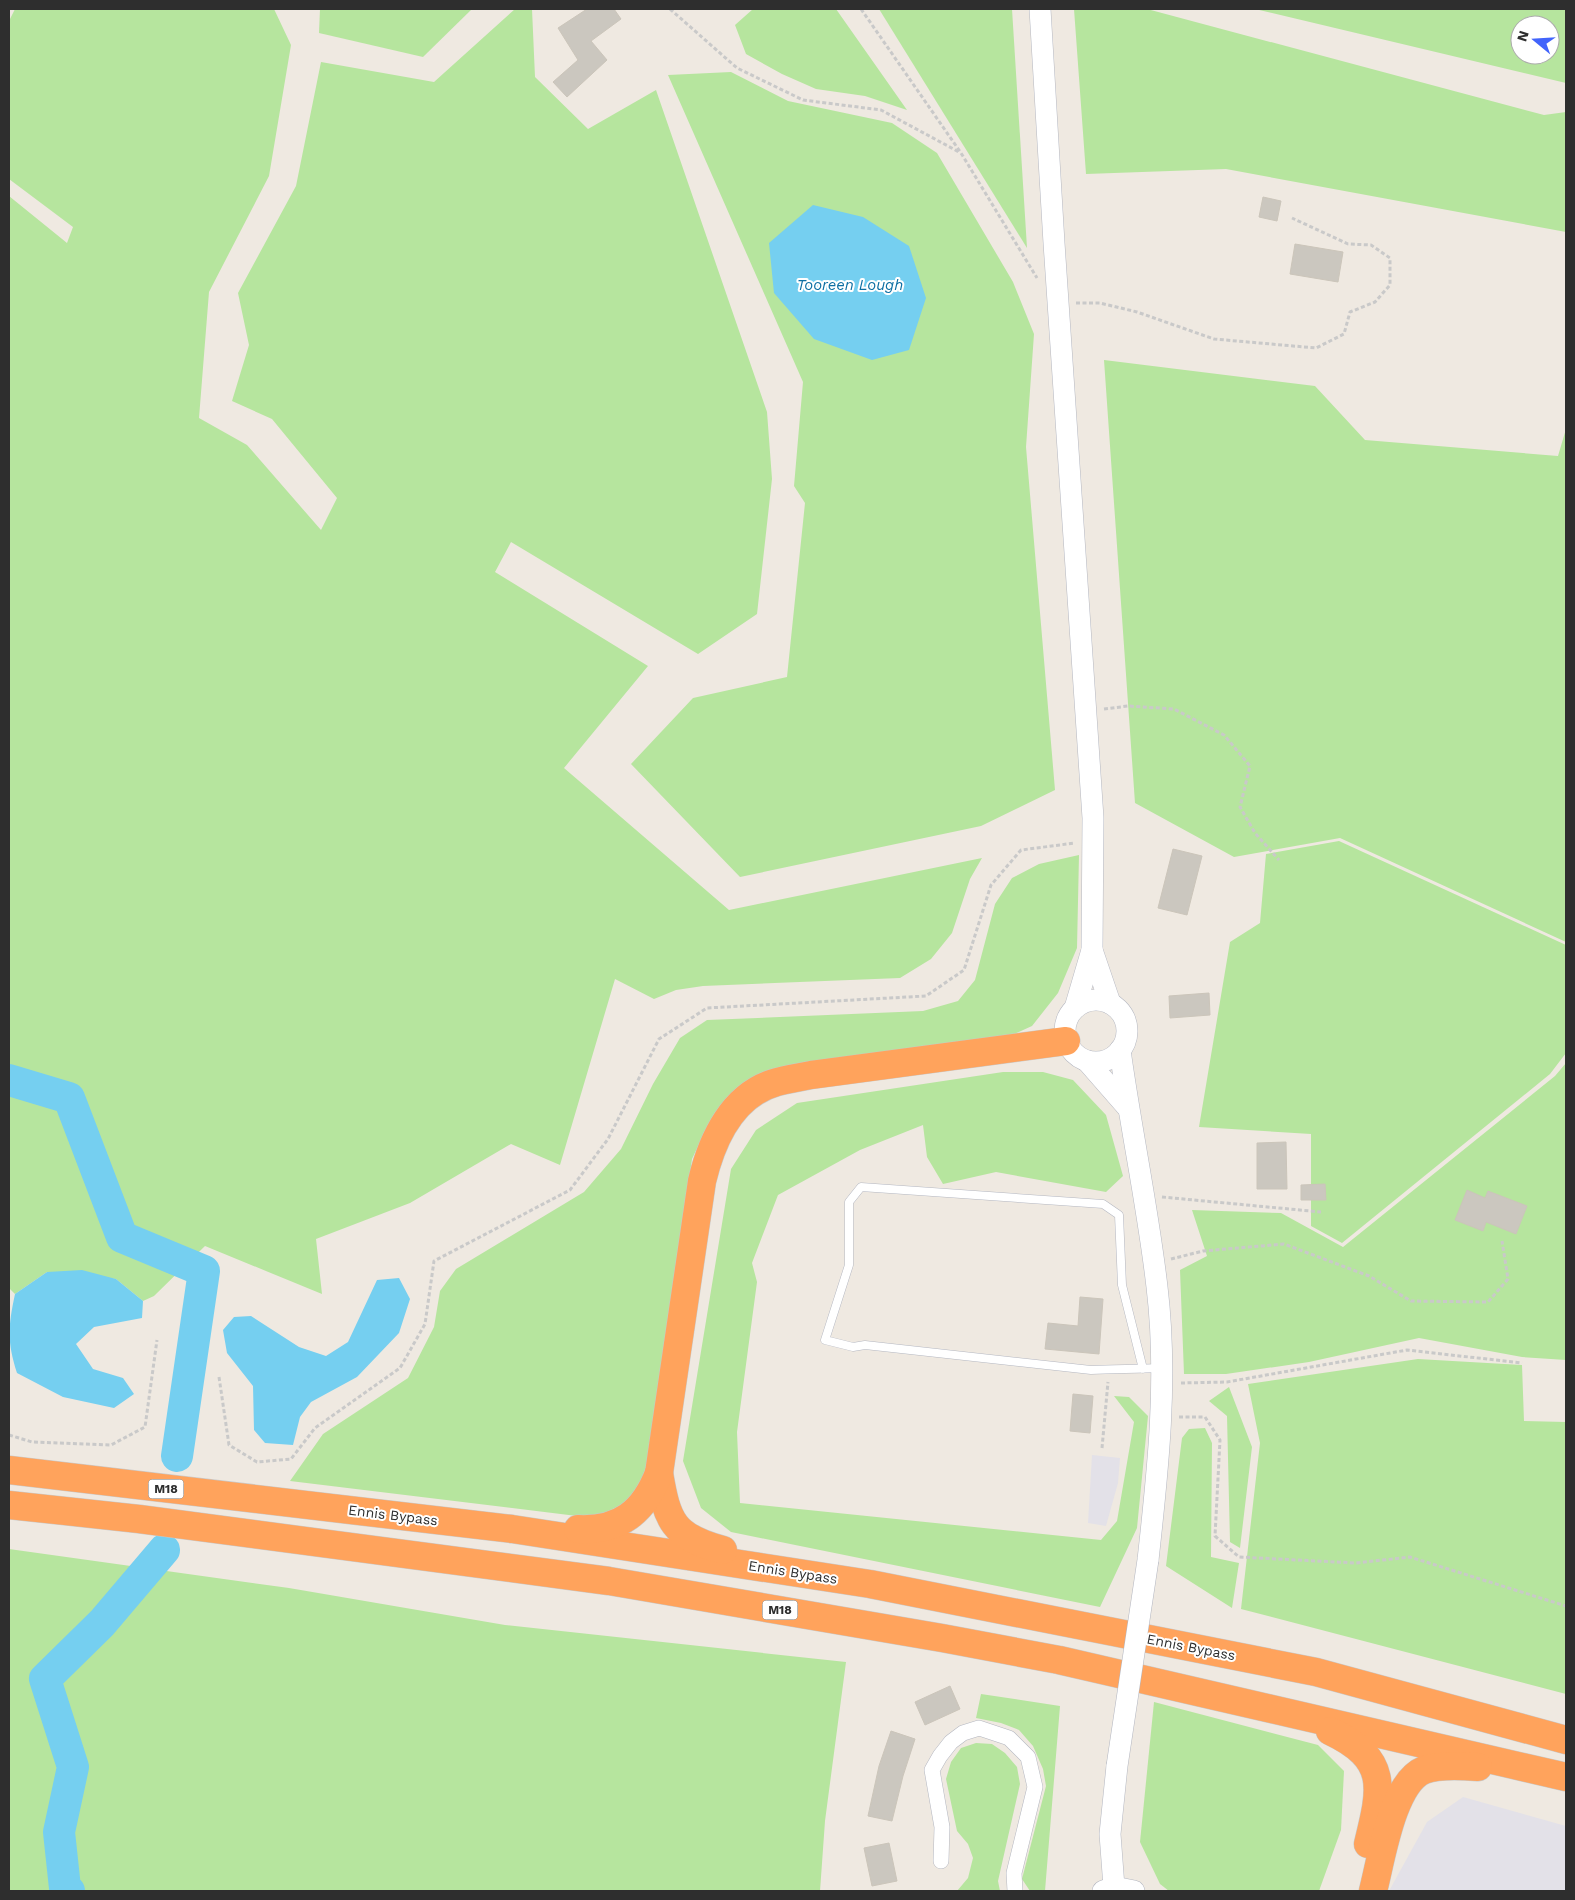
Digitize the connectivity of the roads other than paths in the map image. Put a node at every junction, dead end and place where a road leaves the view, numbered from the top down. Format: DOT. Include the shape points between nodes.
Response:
graph roads {
  1 [pos="1040,9"];
  2 [pos="1092,950"];
  3 [pos="1110,1003"];
  4 [pos="1075,1008"];
  5 [pos="1066,1041"];
  6 [pos="1120,1050"];
  7 [pos="1087,1061"];
  8 [pos="1128,1108"];
  9 [pos="1156,1373"];
  10 [pos="9,1470"];
  11 [pos="659,1473"];
  12 [pos="9,1505"];
  13 [pos="512,1529"];
  14 [pos="870,1584"];
  15 [pos="1291,1713"];
  16 [pos="1566,1740"];
  17 [pos="1554,1774"];
  18 [pos="940,1860"];
  19 [pos="1117,1890"];
  20 [pos="1015,1891"];
  21 [pos="1356,1891"];
  22 [pos="1373,1891"];
  1 -- 2 [label="main road" via="1086,712 1093,841"];
  2 -- 3 [label="main road"];
  2 -- 4 [label="main road"];
  3 -- 4 [label="main road" via="1086,1001"];
  3 -- 6 [label="main road" via="1120,1010 1126,1023 1127,1038"];
  4 -- 5 [label="main road" via="1067,1019"];
  5 -- 7 [label="main road" via="1074,1054"];
  5 -- 11 [label="highway" via="878,1064 776,1082 752,1094 736,1107 709,1152 702,1181"];
  6 -- 7 [label="main road" via="1110,1059"];
  6 -- 8 [label="main road"];
  7 -- 8 [label="main road"];
  8 -- 9 [label="main road" via="1158,1288"];
  9 -- 9 [label="lane" via="1091,1370 865,1345 853,1347 825,1340 849,1265 848,1202 861,1187 1103,1204 1118,1215 1122,1284"];
  9 -- 19 [label="main road, bridge" via="1161,1416 1158,1468 1110,1834"];
  10 -- 13 [label="highway, Ennis Bypass / M18"];
  11 -- 13 [label="highway" via="652,1490 631,1516 615,1525"];
  11 -- 14 [label="highway" via="668,1515 697,1544"];
  12 -- 15 [label="highway, M18" via="158,1521 609,1581 1059,1660"];
  13 -- 14 [label="highway, Ennis Bypass / M18"];
  14 -- 16 [label="highway, Ennis Bypass / M18" via="1316,1672"];
  15 -- 17 [label="highway, M18"];
  15 -- 21 [label="highway" via="1346,1739 1367,1755 1377,1772 1374,1821"];
  17 -- 22 [label="highway" via="1462,1766 1424,1770 1409,1782 1395,1807"];
  18 -- 20 [label="street" via="942,1827 932,1770 951,1742 963,1732 979,1728 1009,1738 1028,1757 1035,1787 1014,1874"];
}
